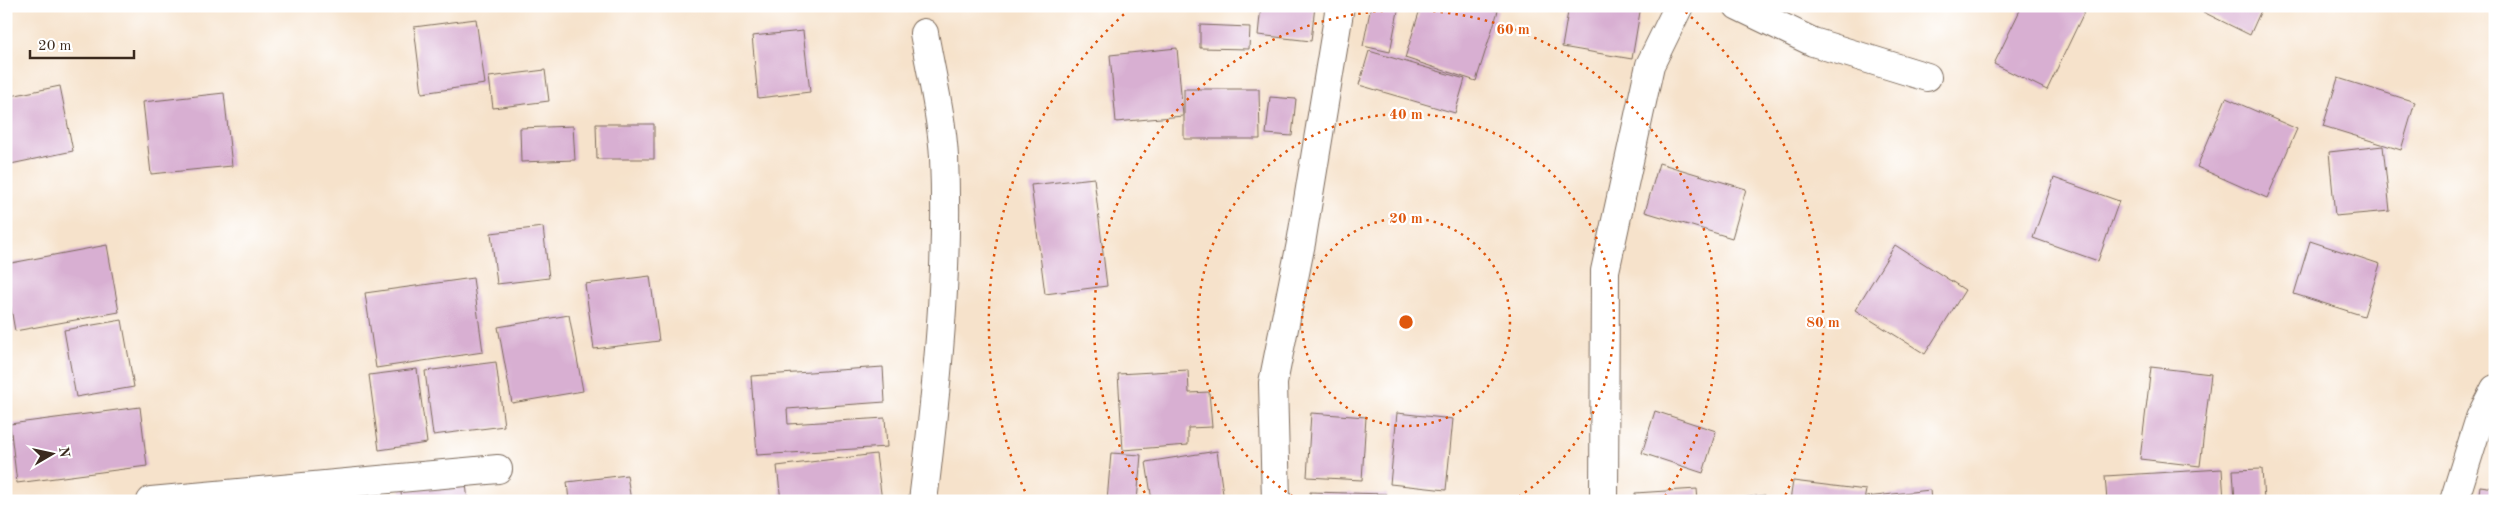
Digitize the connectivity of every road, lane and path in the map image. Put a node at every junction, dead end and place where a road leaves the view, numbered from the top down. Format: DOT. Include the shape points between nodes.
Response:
graph roads {
  1 [pos="1340,6"];
  2 [pos="1679,6"];
  3 [pos="1738,6"];
  4 [pos="924,33"];
  5 [pos="1927,77"];
  6 [pos="2495,388"];
  7 [pos="498,469"];
  8 [pos="151,501"];
  9 [pos="923,501"];
  10 [pos="1276,501"];
  11 [pos="1604,501"];
  12 [pos="2454,501"];
  1 -- 10 [label="street" via="1301,243 1273,384"];
  2 -- 11 [label="street" via="1650,65 1605,271"];
  3 -- 5 [label="street" via="1813,42"];
  4 -- 9 [label="street" via="944,155 946,245"];
  6 -- 12 [label="street" via="2480,418"];
  7 -- 8 [label="street"];
}
